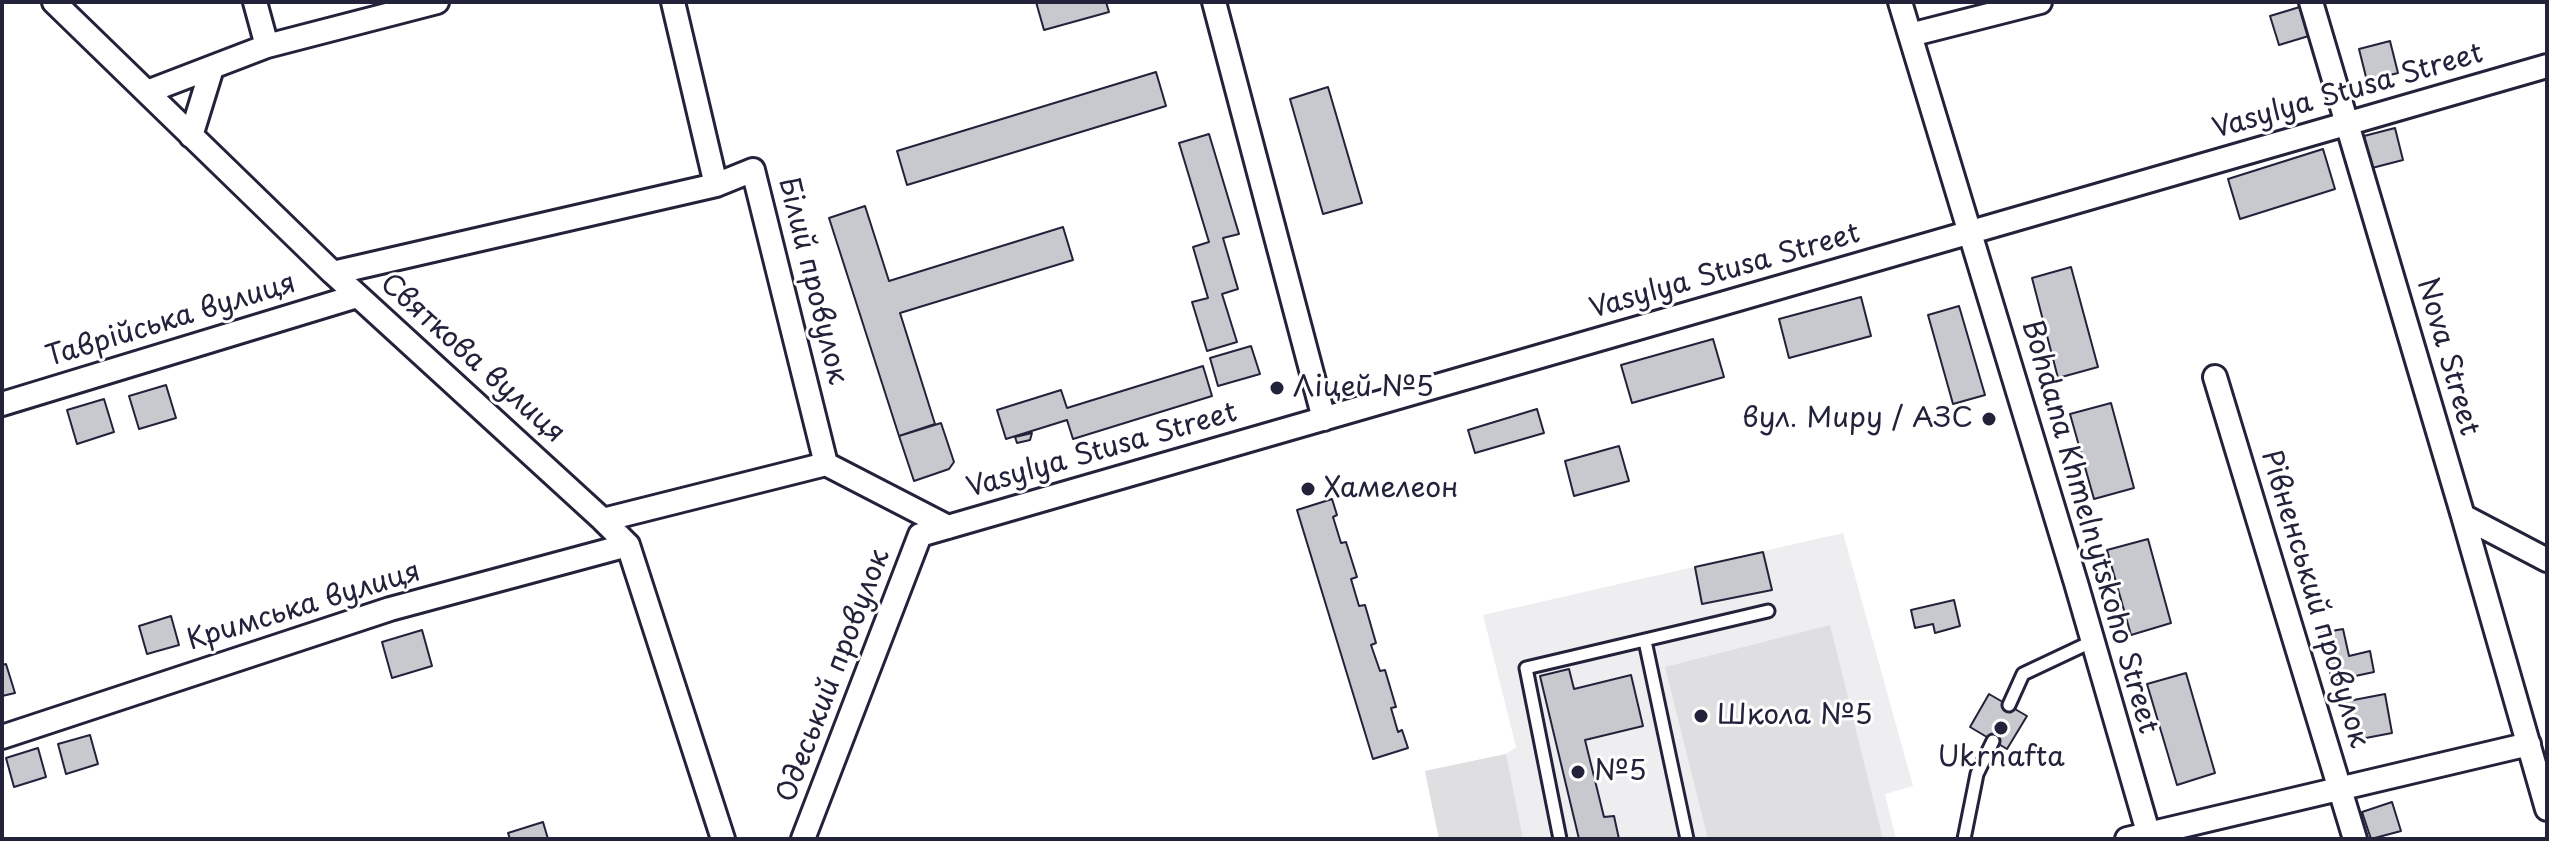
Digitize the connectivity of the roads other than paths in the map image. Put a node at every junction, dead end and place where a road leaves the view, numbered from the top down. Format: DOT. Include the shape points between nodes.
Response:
graph roads {
  1 [pos="54,2"];
  2 [pos="255,2"];
  3 [pos="437,2"];
  4 [pos="673,2"];
  5 [pos="1214,2"];
  6 [pos="1900,2"];
  7 [pos="2040,2"];
  8 [pos="2311,2"];
  9 [pos="1910,35"];
  10 [pos="267,46"];
  11 [pos="2547,66"];
  12 [pos="212,68"];
  13 [pos="147,92"];
  14 [pos="2347,124"];
  15 [pos="191,136"];
  16 [pos="716,185"];
  17 [pos="1971,232"];
  18 [pos="333,273"];
  19 [pos="357,296"];
  20 [pos="2215,377"];
  21 [pos="2,404"];
  22 [pos="1324,419"];
  23 [pos="826,464"];
  24 [pos="2463,516"];
  25 [pos="603,520"];
  26 [pos="948,527"];
  27 [pos="920,535"];
  28 [pos="628,545"];
  29 [pos="2547,560"];
  30 [pos="1768,611"];
  31 [pos="1645,641"];
  32 [pos="2093,641"];
  33 [pos="2009,705"];
  34 [pos="2,737"];
  35 [pos="1993,741"];
  36 [pos="2529,744"];
  37 [pos="2341,788"];
  38 [pos="2547,809"];
  39 [pos="2142,837"];
  40 [pos="723,839"];
  41 [pos="803,839"];
  42 [pos="1560,839"];
  43 [pos="1687,839"];
  44 [pos="1964,839"];
  45 [pos="2355,839"];
  1 -- 13 [label="street, Святкова вулиця"];
  2 -- 10 [label="street"];
  3 -- 10 [label="street"];
  4 -- 16 [label="street"];
  5 -- 22 [label="street"];
  6 -- 9 [label="street, Bohdana Khmelnytskoho Street"];
  7 -- 9 [label="street"];
  8 -- 14 [label="street, Nova Street"];
  9 -- 17 [label="street, Bohdana Khmelnytskoho Street"];
  10 -- 12 [label="street"];
  11 -- 14 [label="street, Vasylya Stusa Street"];
  12 -- 13 [label="street"];
  12 -- 15 [label="street"];
  13 -- 15 [label="street, Святкова вулиця"];
  14 -- 17 [label="street, Vasylya Stusa Street"];
  14 -- 24 [label="street, Nova Street"];
  15 -- 18 [label="street, Святкова вулиця"];
  16 -- 18 [label="street, Білий провулок"];
  16 -- 23 [label="street, Білий провулок" via="753,170"];
  17 -- 22 [label="street, Vasylya Stusa Street"];
  17 -- 32 [label="street, Bohdana Khmelnytskoho Street"];
  18 -- 19 [label="street, Святкова вулиця"];
  19 -- 21 [label="street, Таврійська вулиця"];
  19 -- 25 [label="street, Святкова вулиця"];
  20 -- 37 [label="street, Рівненський провулок"];
  22 -- 26 [label="street, Vasylya Stusa Street"];
  23 -- 25 [label="street"];
  23 -- 26 [label="street"];
  24 -- 29 [label="street"];
  24 -- 36 [label="street, Nova Street"];
  25 -- 28 [label="street, Святкова вулиця"];
  26 -- 27 [label="street, Vasylya Stusa Street"];
  27 -- 41 [label="street, Одеський провулок"];
  28 -- 34 [label="street, Кримська вулиця" via="390,609"];
  28 -- 40 [label="street, Святкова вулиця"];
  30 -- 31 [label="lane"];
  31 -- 42 [label="lane" via="1526,668"];
  31 -- 43 [label="lane"];
  32 -- 33 [label="lane" via="2023,674"];
  32 -- 39 [label="street, Bohdana Khmelnytskoho Street"];
  35 -- 44 [label="lane" via="1977,774"];
  36 -- 37 [label="street"];
  36 -- 38 [label="street, Nova Street"];
  37 -- 39 [label="street"];
  37 -- 45 [label="street, Рівненський провулок"];
}
